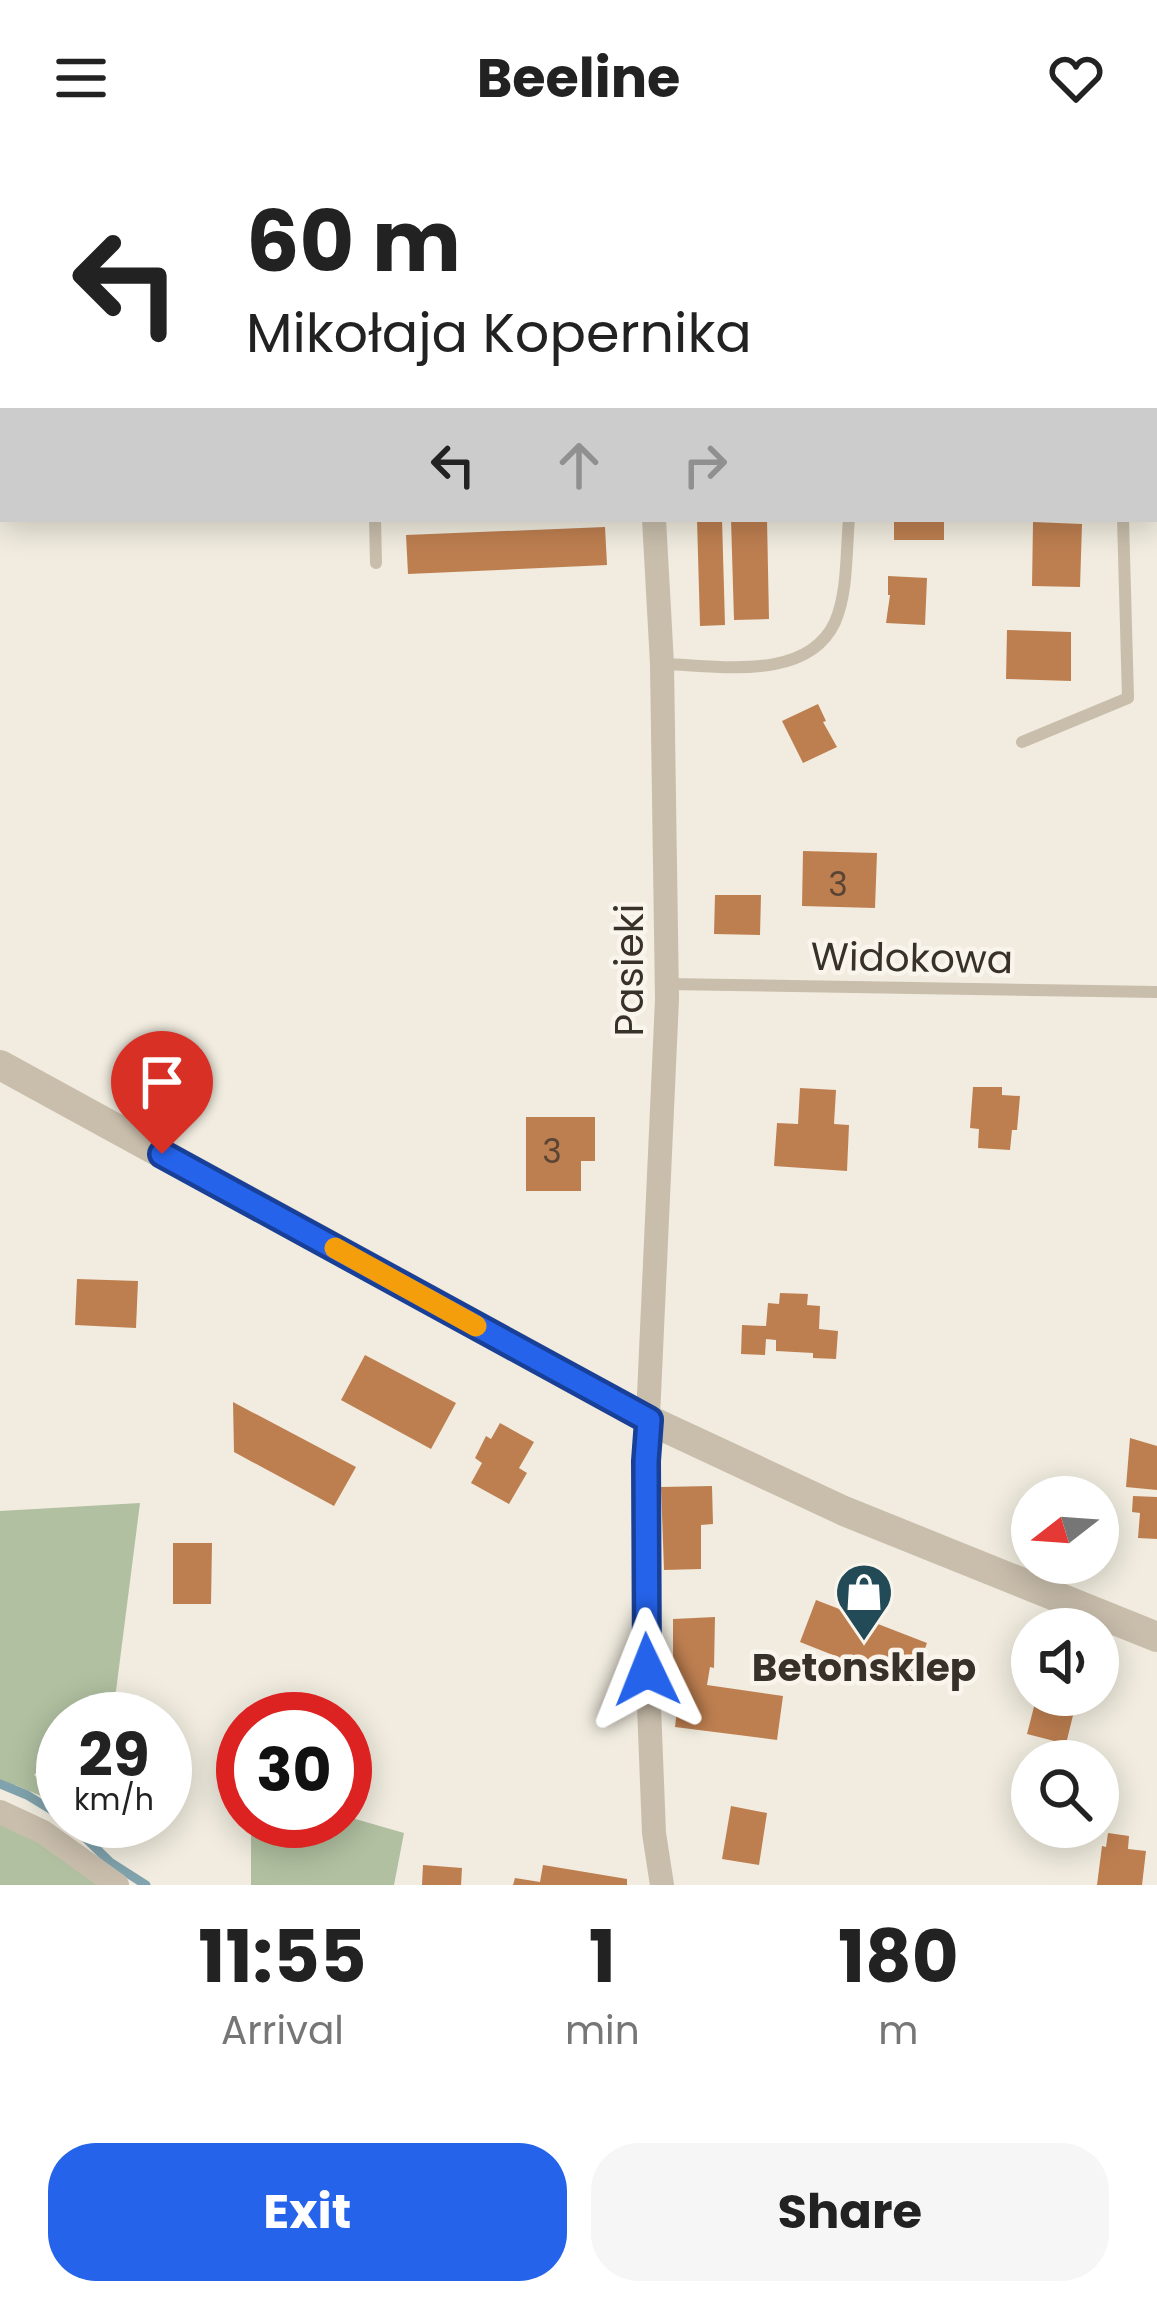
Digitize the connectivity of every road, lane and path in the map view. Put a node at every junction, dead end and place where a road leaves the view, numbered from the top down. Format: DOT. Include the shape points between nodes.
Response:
graph roads {
  1 [pos="375,522"];
  2 [pos="654,522"];
  3 [pos="849,522"];
  4 [pos="1123,522"];
  5 [pos="376,563"];
  6 [pos="662,664"];
  7 [pos="1022,742"];
  8 [pos="667,984"];
  9 [pos="1157,992"];
  10 [pos="0,1066"];
  11 [pos="649,1420"];
  12 [pos="1157,1636"];
  13 [pos="0,1812"];
  14 [pos="117,1885"];
  15 [pos="662,1885"];
  1 -- 5 [label="lane"];
  2 -- 6 [label="street, Pasieki"];
  3 -- 6 [label="lane" via="835,622 805,656 758,666"];
  4 -- 7 [label="lane" via="1128,698"];
  6 -- 8 [label="street, Pasieki"];
  8 -- 9 [label="lane, Widokowa"];
  8 -- 11 [label="street, Pasieki"];
  10 -- 11 [label="street"];
  11 -- 12 [label="street" via="844,1510"];
  11 -- 15 [label="street, Pasieki" via="646,1630"];
  13 -- 14 [label="street"];
}
